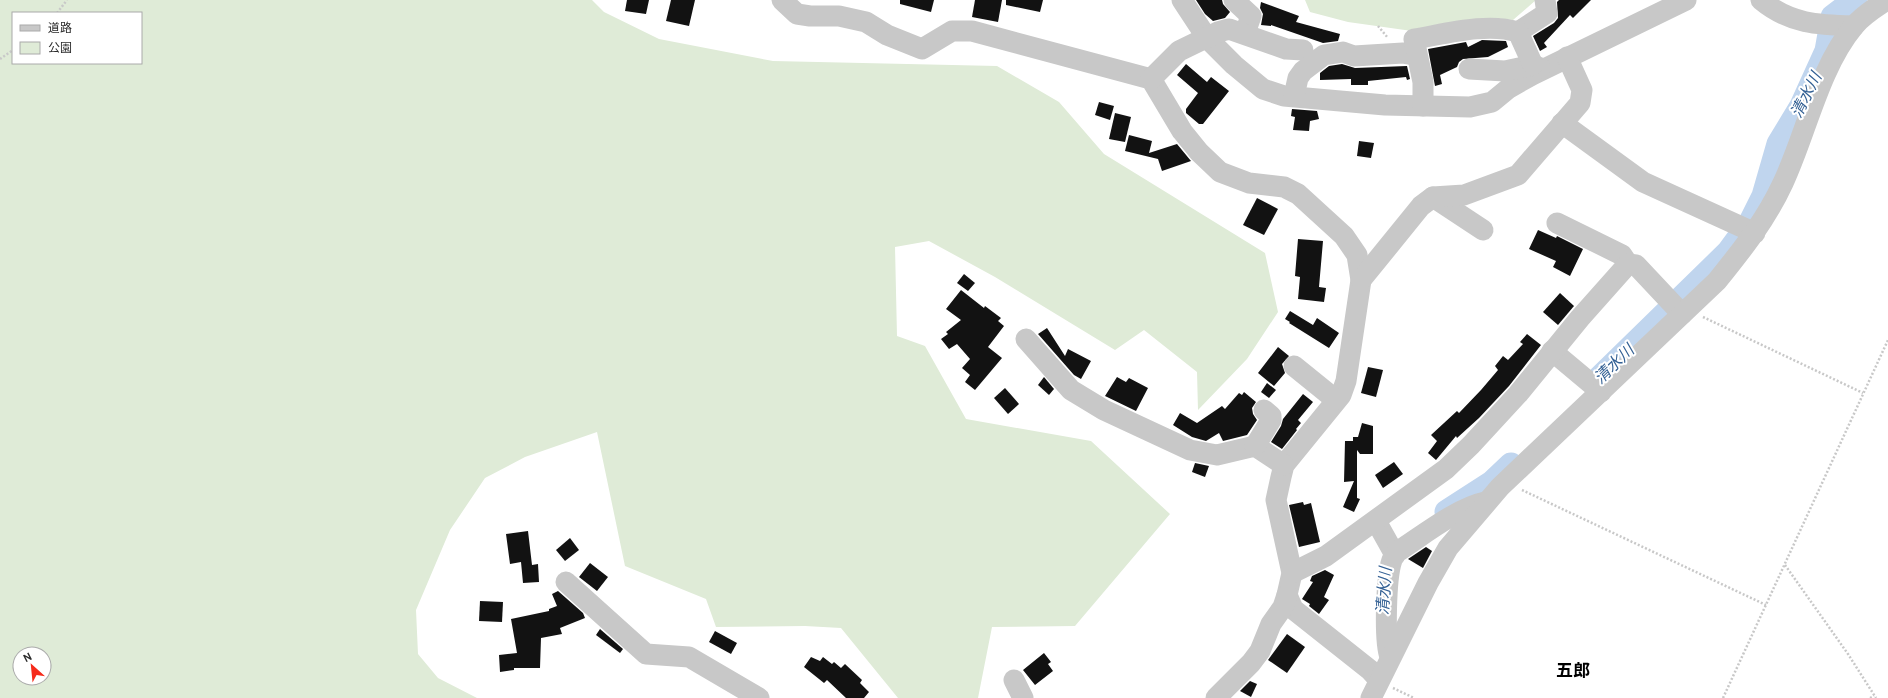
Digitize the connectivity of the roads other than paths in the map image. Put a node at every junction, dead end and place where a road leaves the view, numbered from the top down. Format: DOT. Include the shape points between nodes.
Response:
graph roads {
  1 [pos="782,0"];
  2 [pos="1182,0"];
  3 [pos="1234,0"];
  4 [pos="1544,0"];
  5 [pos="1686,0"];
  6 [pos="1761,0"];
  7 [pos="1883,6"];
  8 [pos="1840,25"];
  9 [pos="1518,32"];
  10 [pos="1245,33"];
  11 [pos="1207,38"];
  12 [pos="1303,50"];
  13 [pos="1416,55"];
  14 [pos="1567,58"];
  15 [pos="1538,67"];
  16 [pos="1469,69"];
  17 [pos="1151,79"];
  18 [pos="1294,96"];
  19 [pos="1424,106"];
  20 [pos="1562,123"];
  21 [pos="1433,198"];
  22 [pos="1557,223"];
  23 [pos="1482,230"];
  24 [pos="1754,233"];
  25 [pos="1628,264"];
  26 [pos="1361,280"];
  27 [pos="1684,312"];
  28 [pos="1026,340"];
  29 [pos="1552,351"];
  30 [pos="1294,366"];
  31 [pos="1601,392"];
  32 [pos="1336,400"];
  33 [pos="1264,410"];
  34 [pos="1255,446"];
  35 [pos="1284,465"];
  36 [pos="1487,502"];
  37 [pos="1376,521"];
  38 [pos="1395,555"];
  39 [pos="1292,573"];
  40 [pos="566,582"];
  41 [pos="1287,596"];
  42 [pos="1390,657"];
  43 [pos="1375,689"];
  44 [pos="759,698"];
  45 [pos="1216,698"];
  1 -- 17 [label="street" via="798,14 839,16 866,22 887,35 922,49 952,31 972,31"];
  2 -- 11 [label="street"];
  3 -- 10 [label="street" via="1251,16"];
  4 -- 9 [label="street" via="1547,13"];
  5 -- 14 [label="street"];
  6 -- 8 [label="street" via="1780,13 1808,24"];
  7 -- 8 [label="street"];
  8 -- 24 [label="street" via="1831,62 1783,183"];
  9 -- 13 [label="street" via="1505,28 1467,30 1414,39"];
  9 -- 15 [label="street"];
  10 -- 11 [label="street" via="1230,29"];
  10 -- 12 [label="street" via="1286,49"];
  11 -- 17 [label="street" via="1179,51"];
  11 -- 18 [label="street" via="1263,89 1284,96"];
  13 -- 18 [label="street" via="1403,53 1354,56 1343,52 1324,55 1303,71 1298,78"];
  13 -- 19 [label="street"];
  14 -- 15 [label="street"];
  14 -- 20 [label="street" via="1582,90 1580,103"];
  15 -- 16 [label="street" via="1506,70"];
  15 -- 19 [label="street" via="1492,102 1470,107"];
  17 -- 26 [label="street" via="1182,131 1220,172 1249,183 1284,187 1298,194 1344,236 1357,255"];
  18 -- 19 [label="street"];
  20 -- 21 [label="street" via="1518,175 1464,195"];
  20 -- 24 [label="street" via="1643,182"];
  21 -- 23 [label="street"];
  21 -- 26 [label="street" via="1421,206"];
  22 -- 25 [label="street" via="1622,255"];
  24 -- 27 [label="street" via="1717,281"];
  25 -- 27 [label="street" via="1636,265"];
  25 -- 29 [label="street"];
  26 -- 32 [label="street" via="1346,380 1341,395"];
  27 -- 31 [label="street"];
  28 -- 34 [label="street" via="1071,390 1104,410 1190,450 1217,455"];
  29 -- 31 [label="street"];
  29 -- 37 [label="street" via="1518,394 1466,450"];
  30 -- 32 [label="street"];
  31 -- 36 [label="street"];
  32 -- 35 [label="street"];
  33 -- 34 [label="street" via="1271,416 1271,420"];
  34 -- 35 [label="street"];
  35 -- 39 [label="street" via="1276,500"];
  36 -- 38 [label="street" via="1471,505"];
  36 -- 42 [label="street" via="1448,548"];
  37 -- 38 [label="street"];
  37 -- 39 [label="street" via="1326,556"];
  38 -- 42 [label="street" via="1392,560 1387,600 1387,649"];
  39 -- 41 [label="street"];
  40 -- 44 [label="street" via="646,654 689,657"];
  41 -- 43 [label="street" via="1293,609 1370,670"];
  41 -- 45 [label="street" via="1271,624 1260,651"];
  42 -- 43 [label="street"];
}
